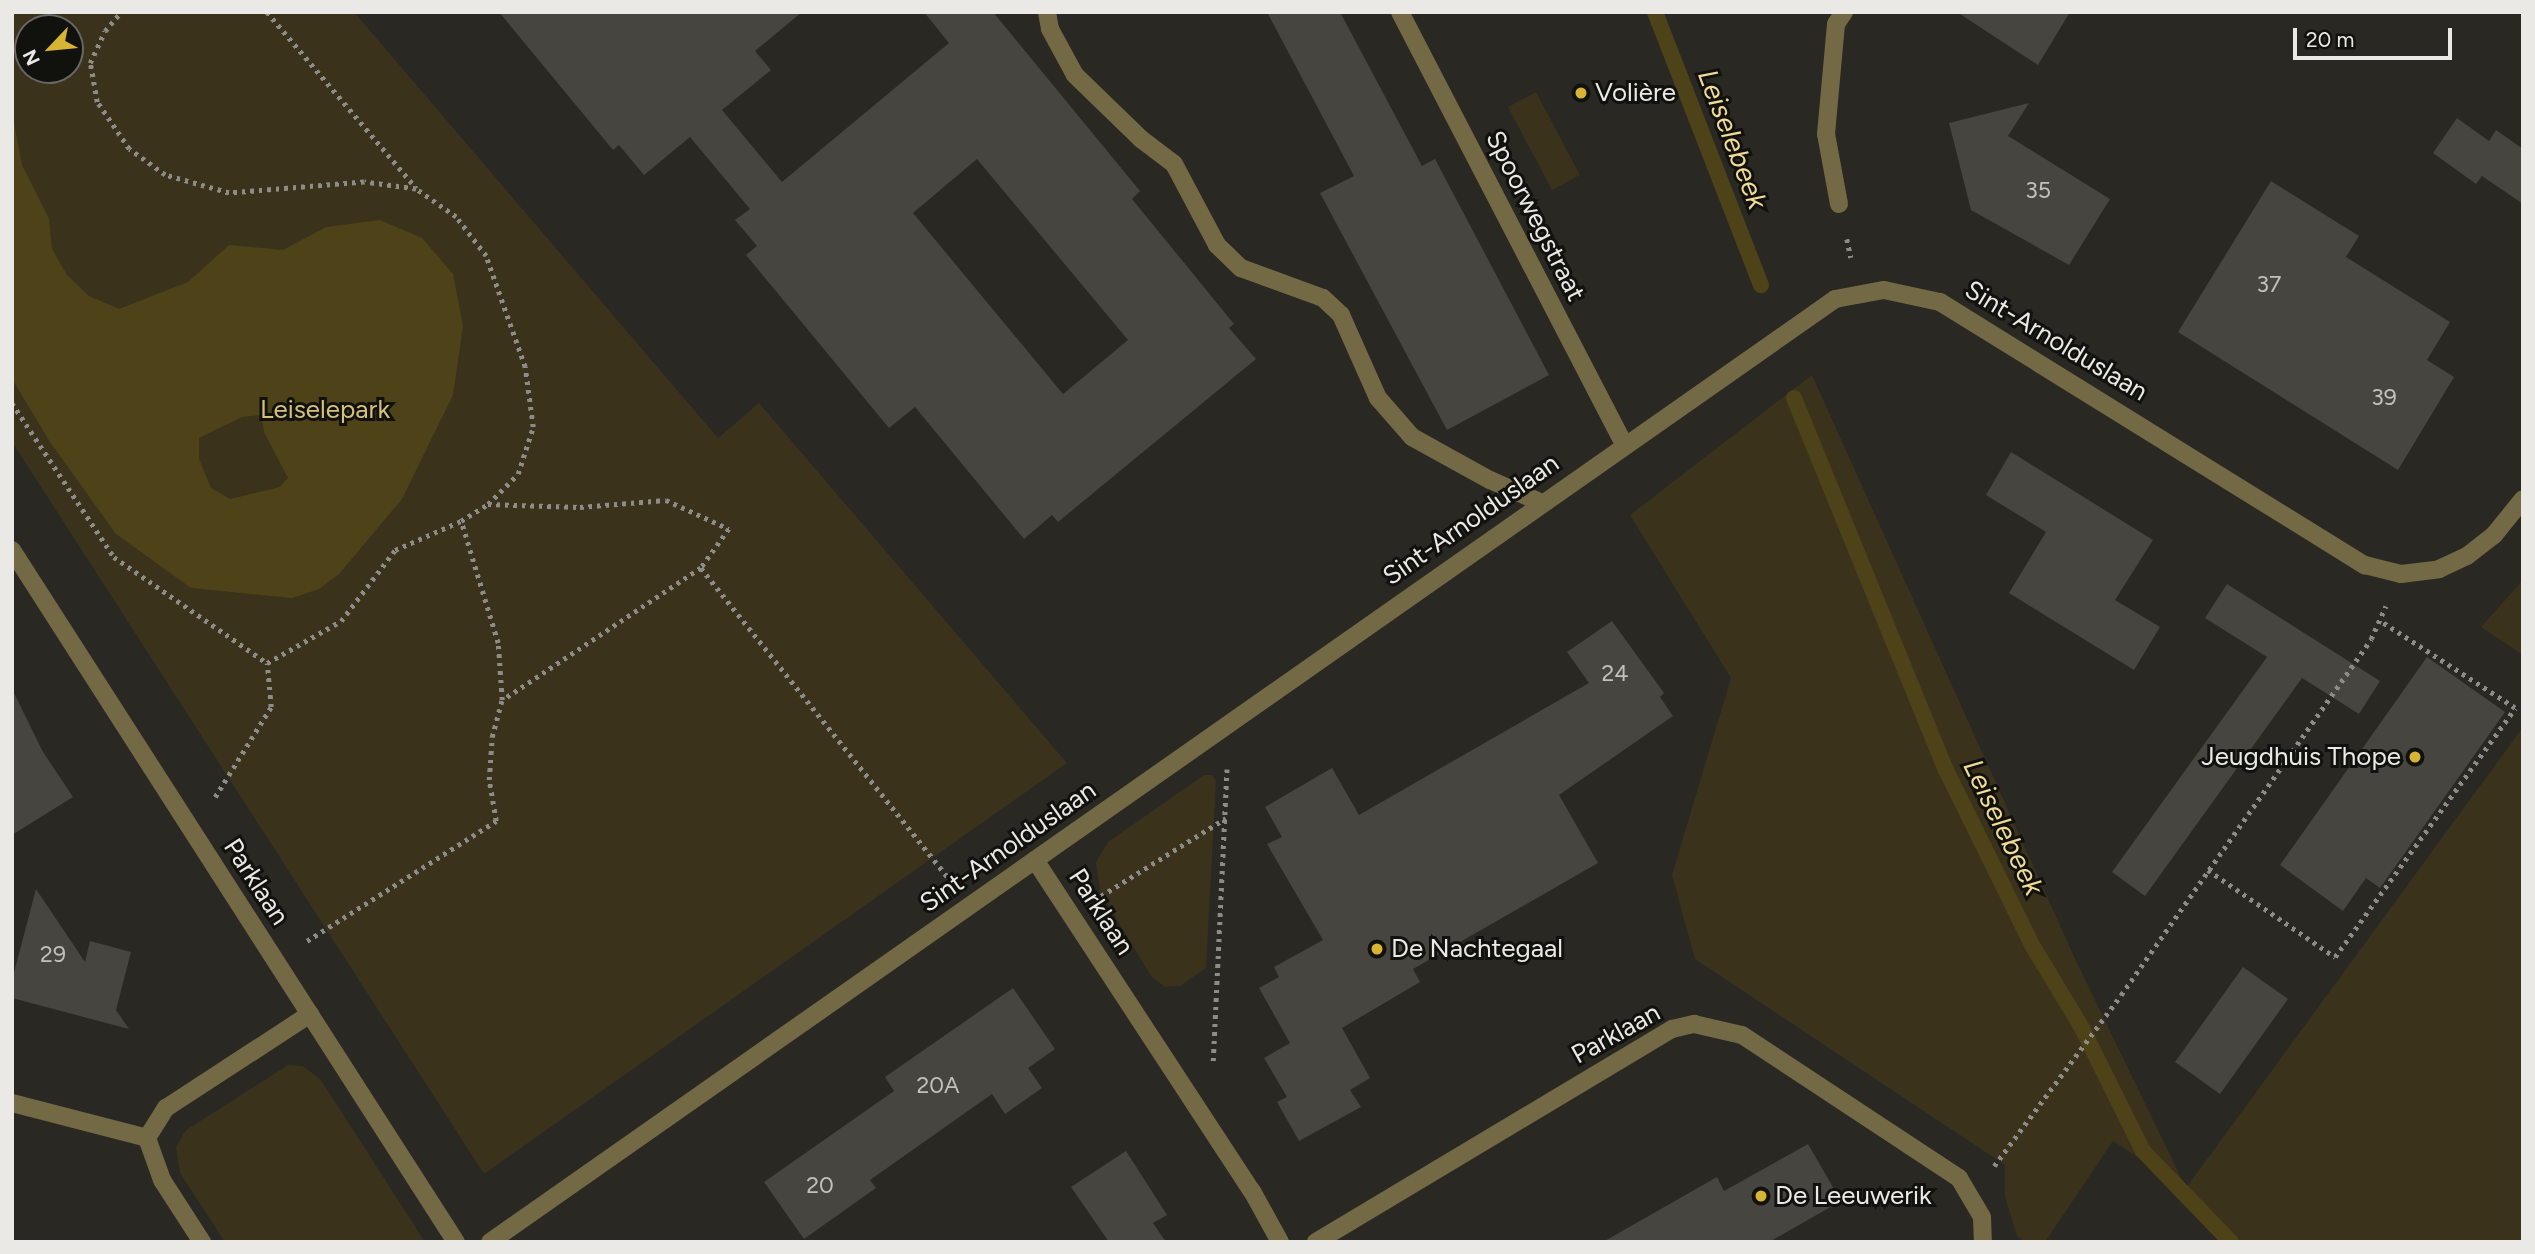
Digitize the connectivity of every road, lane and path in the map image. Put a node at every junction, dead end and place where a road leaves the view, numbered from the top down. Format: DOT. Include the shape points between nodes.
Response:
graph roads {
  1 [pos="121,12"];
  2 [pos="267,12"];
  3 [pos="1047,12"];
  4 [pos="1400,12"];
  5 [pos="1844,12"];
  6 [pos="416,189"];
  7 [pos="1839,204"];
  8 [pos="1859,294"];
  9 [pos="12,403"];
  10 [pos="1624,445"];
  11 [pos="2523,499"];
  12 [pos="1542,503"];
  13 [pos="488,504"];
  14 [pos="461,521"];
  15 [pos="12,550"];
  16 [pos="701,568"];
  17 [pos="2401,574"];
  18 [pos="2379,620"];
  19 [pos="267,663"];
  20 [pos="502,700"];
  21 [pos="1229,723"];
  22 [pos="1226,818"];
  23 [pos="195,836"];
  24 [pos="1035,860"];
  25 [pos="2208,870"];
  26 [pos="968,906"];
  27 [pos="1071,915"];
  28 [pos="276,961"];
  29 [pos="310,1014"];
  30 [pos="12,1102"];
  31 [pos="1209,1126"];
  32 [pos="148,1138"];
  33 [pos="1971,1198"];
  34 [pos="202,1242"];
  35 [pos="456,1242"];
  36 [pos="489,1242"];
  37 [pos="1280,1242"];
  38 [pos="1316,1242"];
  39 [pos="1983,1242"];
  1 -- 6 [label="path" via="104,31 90,63 97,102 129,149 165,174 229,193 364,182"];
  2 -- 6 [label="path"];
  3 -- 12 [label="street" via="1050,29 1075,75 1174,164 1217,245 1241,268 1323,298 1341,314 1378,398 1412,436"];
  4 -- 10 [label="street, Spoorwegstraat"];
  5 -- 7 [label="street" via="1836,24 1826,134"];
  6 -- 13 [label="path" via="456,217 486,256 525,368 533,427 518,474"];
  7 -- 8 [label="path"];
  8 -- 10 [label="street, Sint-Arnolduslaan" via="1824,306"];
  8 -- 17 [label="street, Sint-Arnolduslaan" via="1884,290 1940,302 2365,565"];
  9 -- 19 [label="path" via="114,556"];
  10 -- 12 [label="street, Sint-Arnolduslaan"];
  11 -- 17 [label="street, Sint-Arnolduslaan" via="2494,535 2467,556 2439,569"];
  12 -- 21 [label="street, Sint-Arnolduslaan"];
  13 -- 14 [label="path"];
  13 -- 16 [label="path" via="580,507 666,500 729,529"];
  14 -- 19 [label="path" via="395,550 341,621"];
  14 -- 20 [label="path" via="498,643"];
  15 -- 23 [label="street, Parklaan"];
  16 -- 20 [label="path"];
  16 -- 26 [label="path" via="935,858"];
  17 -- 18 [label="path"];
  18 -- 25 [label="path"];
  18 -- 25 [label="path" via="2515,708 2335,957"];
  19 -- 23 [label="path" via="271,707"];
  20 -- 28 [label="path" via="492,737 489,780 496,821"];
  21 -- 22 [label="path"];
  21 -- 24 [label="street, Sint-Arnolduslaan"];
  22 -- 27 [label="path"];
  22 -- 31 [label="path"];
  23 -- 28 [label="street, Parklaan"];
  24 -- 26 [label="street, Sint-Arnolduslaan"];
  24 -- 27 [label="street, Parklaan"];
  25 -- 33 [label="path"];
  26 -- 36 [label="street, Sint-Arnolduslaan"];
  27 -- 31 [label="street, Parklaan"];
  28 -- 29 [label="street, Parklaan"];
  29 -- 32 [label="street" via="166,1108"];
  29 -- 35 [label="street, Parklaan"];
  30 -- 32 [label="street"];
  31 -- 37 [label="street, Parklaan"];
  32 -- 34 [label="street" via="162,1180"];
  33 -- 38 [label="street, Parklaan" via="1959,1178 1742,1035 1694,1024 1672,1029"];
  33 -- 39 [label="street, Parklaan" via="1982,1217"];
}
